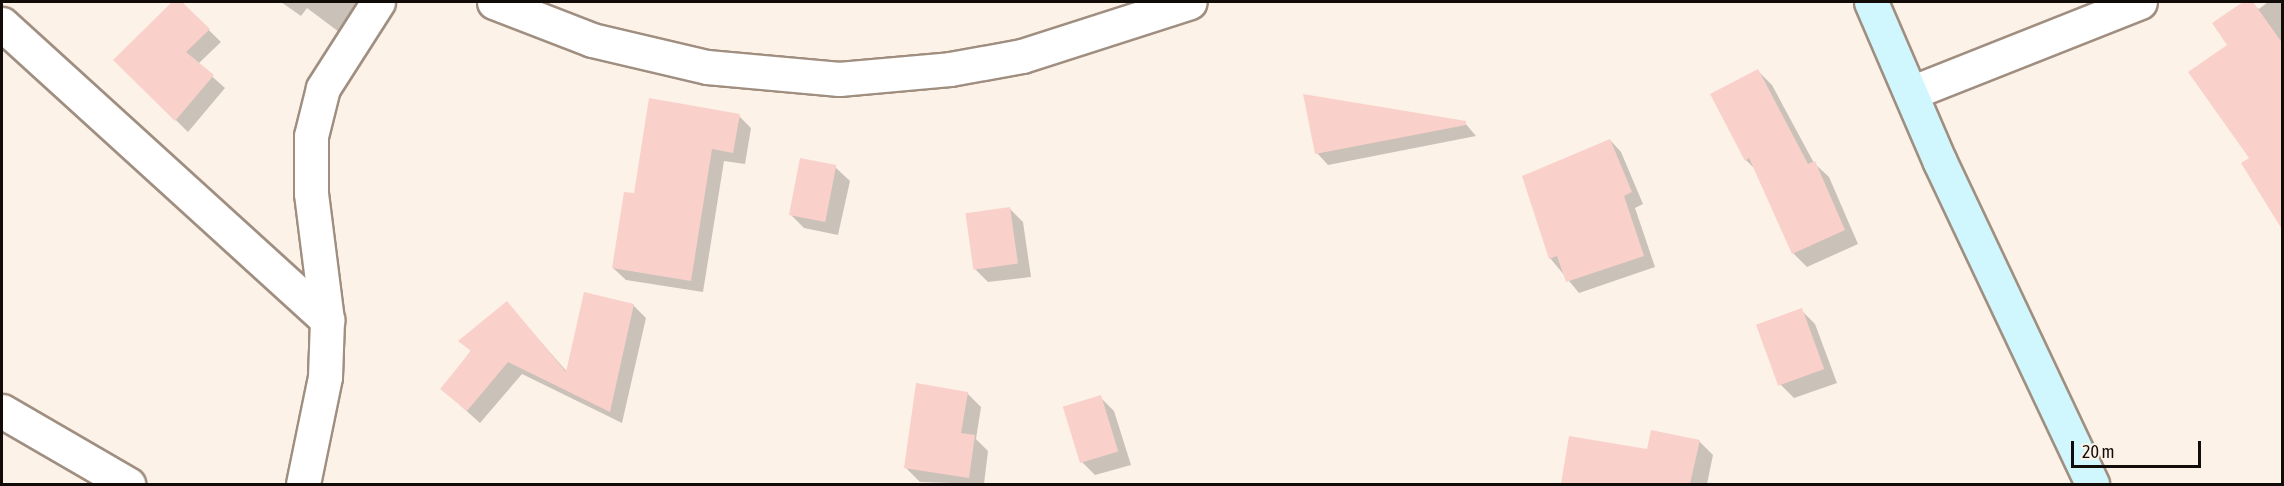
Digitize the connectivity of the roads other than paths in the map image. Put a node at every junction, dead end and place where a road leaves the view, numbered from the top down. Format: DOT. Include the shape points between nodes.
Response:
graph roads {
  1 [pos="378,2"];
  2 [pos="494,2"];
  3 [pos="1191,2"];
  4 [pos="1871,2"];
  5 [pos="2140,2"];
  6 [pos="2,24"];
  7 [pos="1913,92"];
  8 [pos="327,320"];
  9 [pos="2,411"];
  10 [pos="128,484"];
  11 [pos="303,484"];
  12 [pos="2092,484"];
  1 -- 8 [label="street" via="323,88 311,136 311,193"];
  2 -- 3 [label="street" via="592,40 707,67 839,80 950,69 1022,56"];
  4 -- 7 [label="main road"];
  5 -- 7 [label="street"];
  6 -- 8 [label="street"];
  7 -- 12 [label="main road" via="1940,162"];
  8 -- 11 [label="street" via="325,377"];
  9 -- 10 [label="street"];
}
